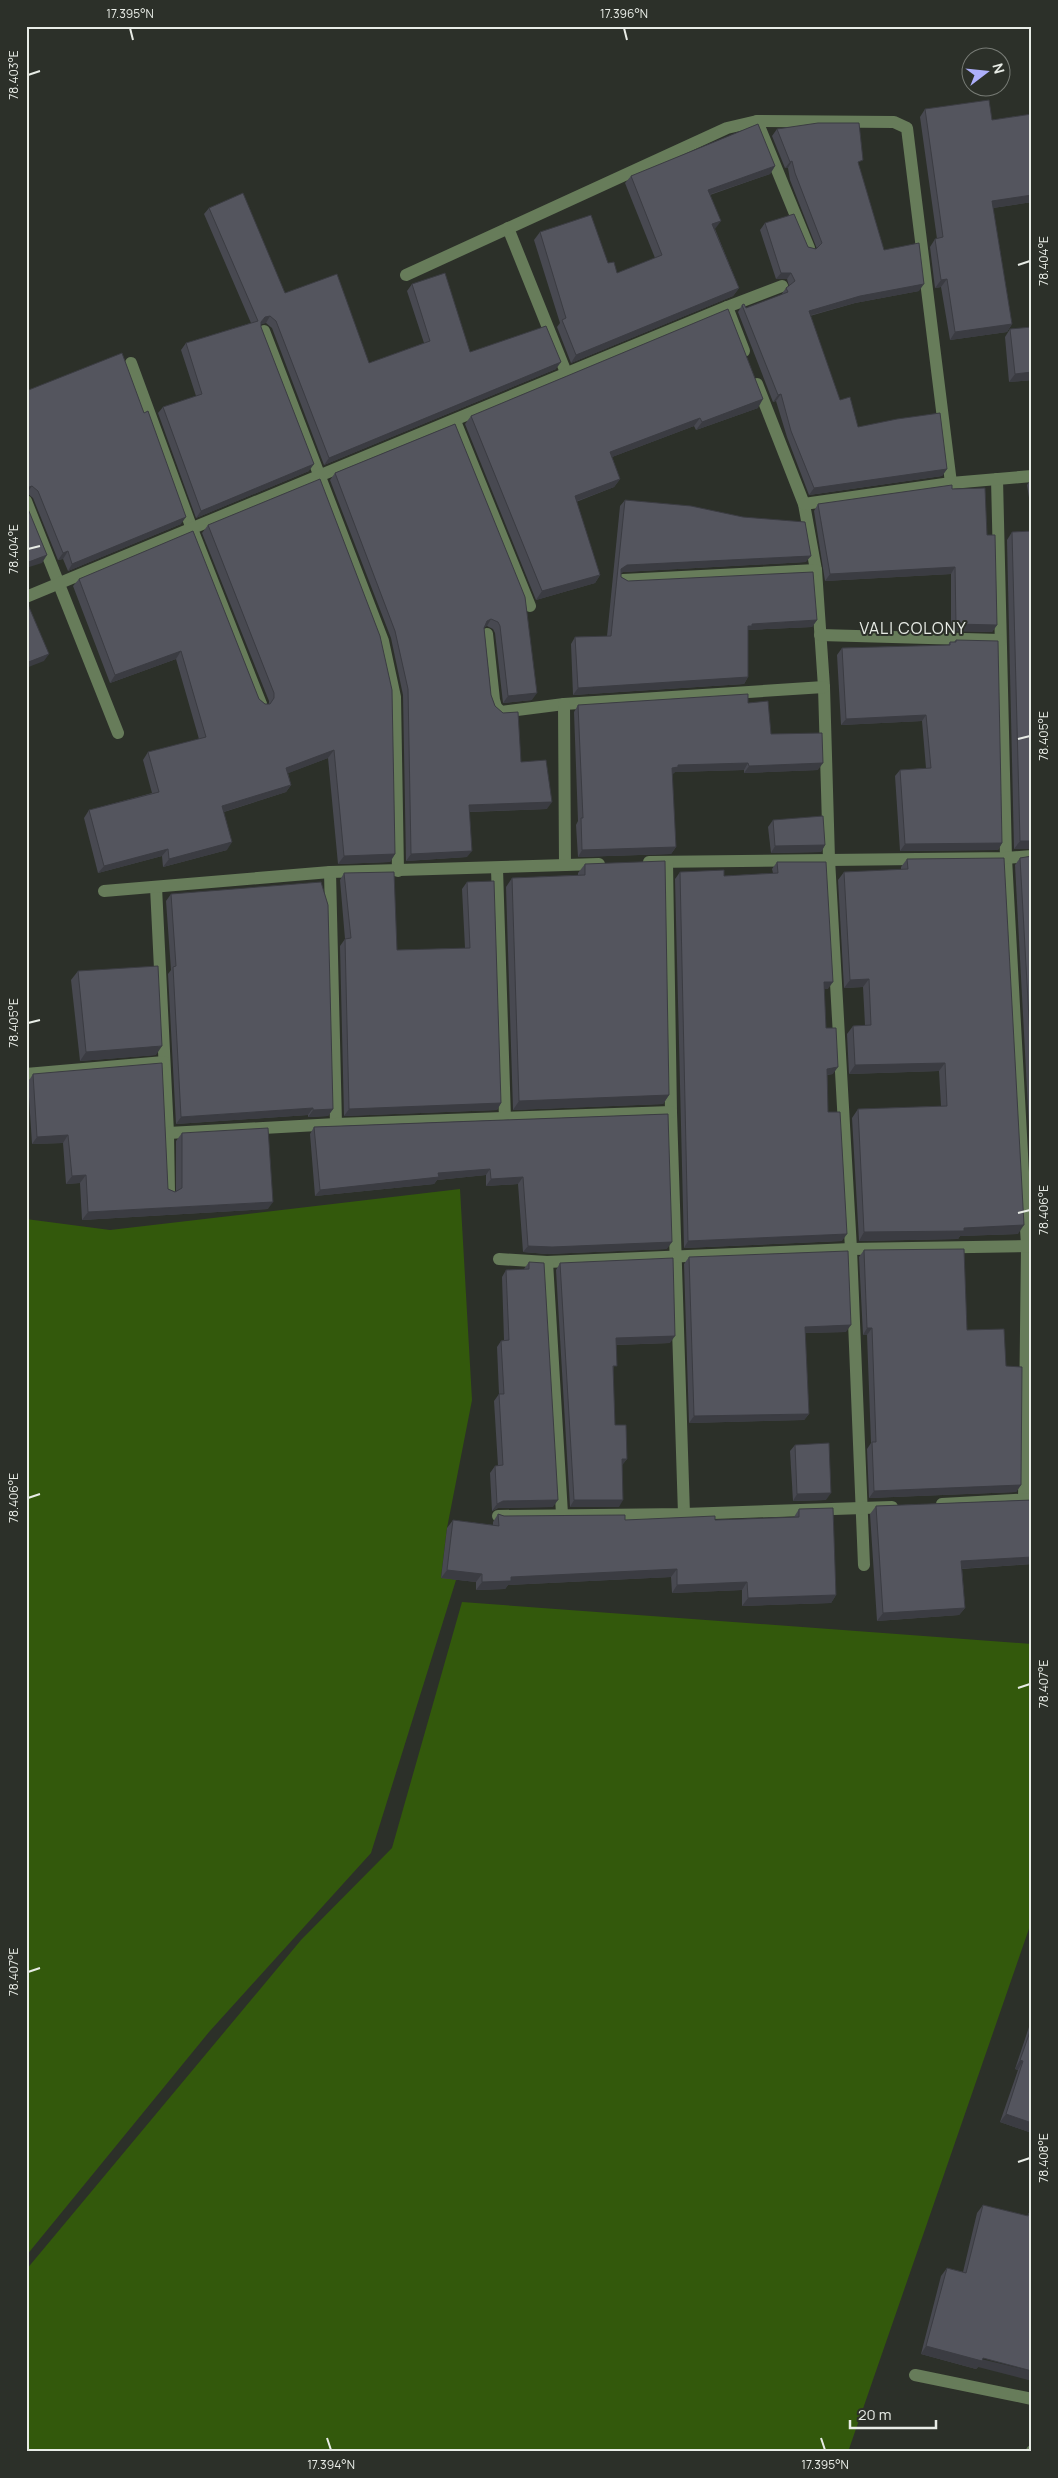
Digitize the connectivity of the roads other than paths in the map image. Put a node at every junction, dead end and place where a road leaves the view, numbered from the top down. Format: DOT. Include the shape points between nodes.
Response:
graph roads {
  1 [pos="758,121"];
  2 [pos="508,228"];
  3 [pos="809,248"];
  4 [pos="406,276"];
  5 [pos="782,286"];
  6 [pos="727,307"];
  7 [pos="264,331"];
  8 [pos="131,363"];
  9 [pos="567,374"];
  10 [pos="455,421"];
  11 [pos="320,476"];
  12 [pos="1032,476"];
  13 [pos="996,479"];
  14 [pos="951,483"];
  15 [pos="26,501"];
  16 [pos="804,504"];
  17 [pos="192,529"];
  18 [pos="816,570"];
  19 [pos="623,580"];
  20 [pos="60,584"];
  21 [pos="26,597"];
  22 [pos="530,606"];
  23 [pos="487,634"];
  24 [pos="820,635"];
  25 [pos="1000,640"];
  26 [pos="824,687"];
  27 [pos="261,704"];
  28 [pos="564,704"];
  29 [pos="118,733"];
  30 [pos="1032,856"];
  31 [pos="1006,858"];
  32 [pos="829,859"];
  33 [pos="667,862"];
  34 [pos="639,863"];
  35 [pos="611,864"];
  36 [pos="565,865"];
  37 [pos="497,869"];
  38 [pos="398,871"];
  39 [pos="330,872"];
  40 [pos="156,887"];
  41 [pos="104,891"];
  42 [pos="164,1062"];
  43 [pos="26,1074"];
  44 [pos="671,1112"];
  45 [pos="505,1119"];
  46 [pos="336,1124"];
  47 [pos="168,1133"];
  48 [pos="169,1192"];
  49 [pos="1029,1246"];
  50 [pos="851,1249"];
  51 [pos="676,1256"];
  52 [pos="499,1259"];
  53 [pos="547,1262"];
  54 [pos="1028,1499"];
  55 [pos="929,1505"];
  56 [pos="910,1506"];
  57 [pos="862,1508"];
  58 [pos="562,1514"];
  59 [pos="684,1514"];
  60 [pos="498,1516"];
  61 [pos="864,1565"];
  62 [pos="915,2375"];
  63 [pos="1032,2399"];
  1 -- 2 [label="street" via="727,128"];
  1 -- 3 [label="street"];
  1 -- 14 [label="street" via="894,122 907,128"];
  2 -- 4 [label="street"];
  2 -- 9 [label="street"];
  5 -- 6 [label="street"];
  6 -- 9 [label="street"];
  6 -- 16 [label="street"];
  7 -- 11 [label="street"];
  8 -- 17 [label="street"];
  9 -- 10 [label="street"];
  10 -- 11 [label="street"];
  10 -- 22 [label="street"];
  11 -- 17 [label="street"];
  11 -- 38 [label="street" via="383,640 390,668 395,697"];
  12 -- 13 [label="street"];
  13 -- 14 [label="street"];
  13 -- 25 [label="street"];
  14 -- 16 [label="street"];
  15 -- 20 [label="street"];
  16 -- 18 [label="street"];
  17 -- 20 [label="street"];
  17 -- 27 [label="street"];
  18 -- 19 [label="street"];
  18 -- 24 [label="street"];
  20 -- 21 [label="street"];
  20 -- 29 [label="street"];
  23 -- 28 [label="street" via="494,700 501,712"];
  24 -- 25 [label="street"];
  24 -- 26 [label="street"];
  25 -- 31 [label="street"];
  26 -- 28 [label="street"];
  26 -- 32 [label="street"];
  28 -- 36 [label="street"];
  30 -- 31 [label="street"];
  31 -- 32 [label="street"];
  31 -- 49 [label="street"];
  32 -- 33 [label="street"];
  32 -- 50 [label="street"];
  33 -- 34 [label="street"];
  33 -- 44 [label="street"];
  35 -- 36 [label="street"];
  36 -- 37 [label="street"];
  37 -- 38 [label="street"];
  37 -- 45 [label="street"];
  38 -- 39 [label="street"];
  39 -- 40 [label="street"];
  39 -- 46 [label="street"];
  40 -- 41 [label="street"];
  40 -- 42 [label="street"];
  42 -- 43 [label="street"];
  42 -- 47 [label="street"];
  44 -- 45 [label="street"];
  44 -- 51 [label="street"];
  45 -- 46 [label="street"];
  46 -- 47 [label="street"];
  47 -- 48 [label="street"];
  49 -- 50 [label="street"];
  49 -- 54 [label="street"];
  50 -- 51 [label="street"];
  50 -- 57 [label="street"];
  51 -- 53 [label="street"];
  51 -- 59 [label="street"];
  52 -- 53 [label="street"];
  53 -- 58 [label="street"];
  54 -- 55 [label="street"];
  56 -- 57 [label="street"];
  57 -- 59 [label="street"];
  57 -- 61 [label="street"];
  58 -- 59 [label="street"];
  58 -- 60 [label="street"];
  62 -- 63 [label="street"];
}
